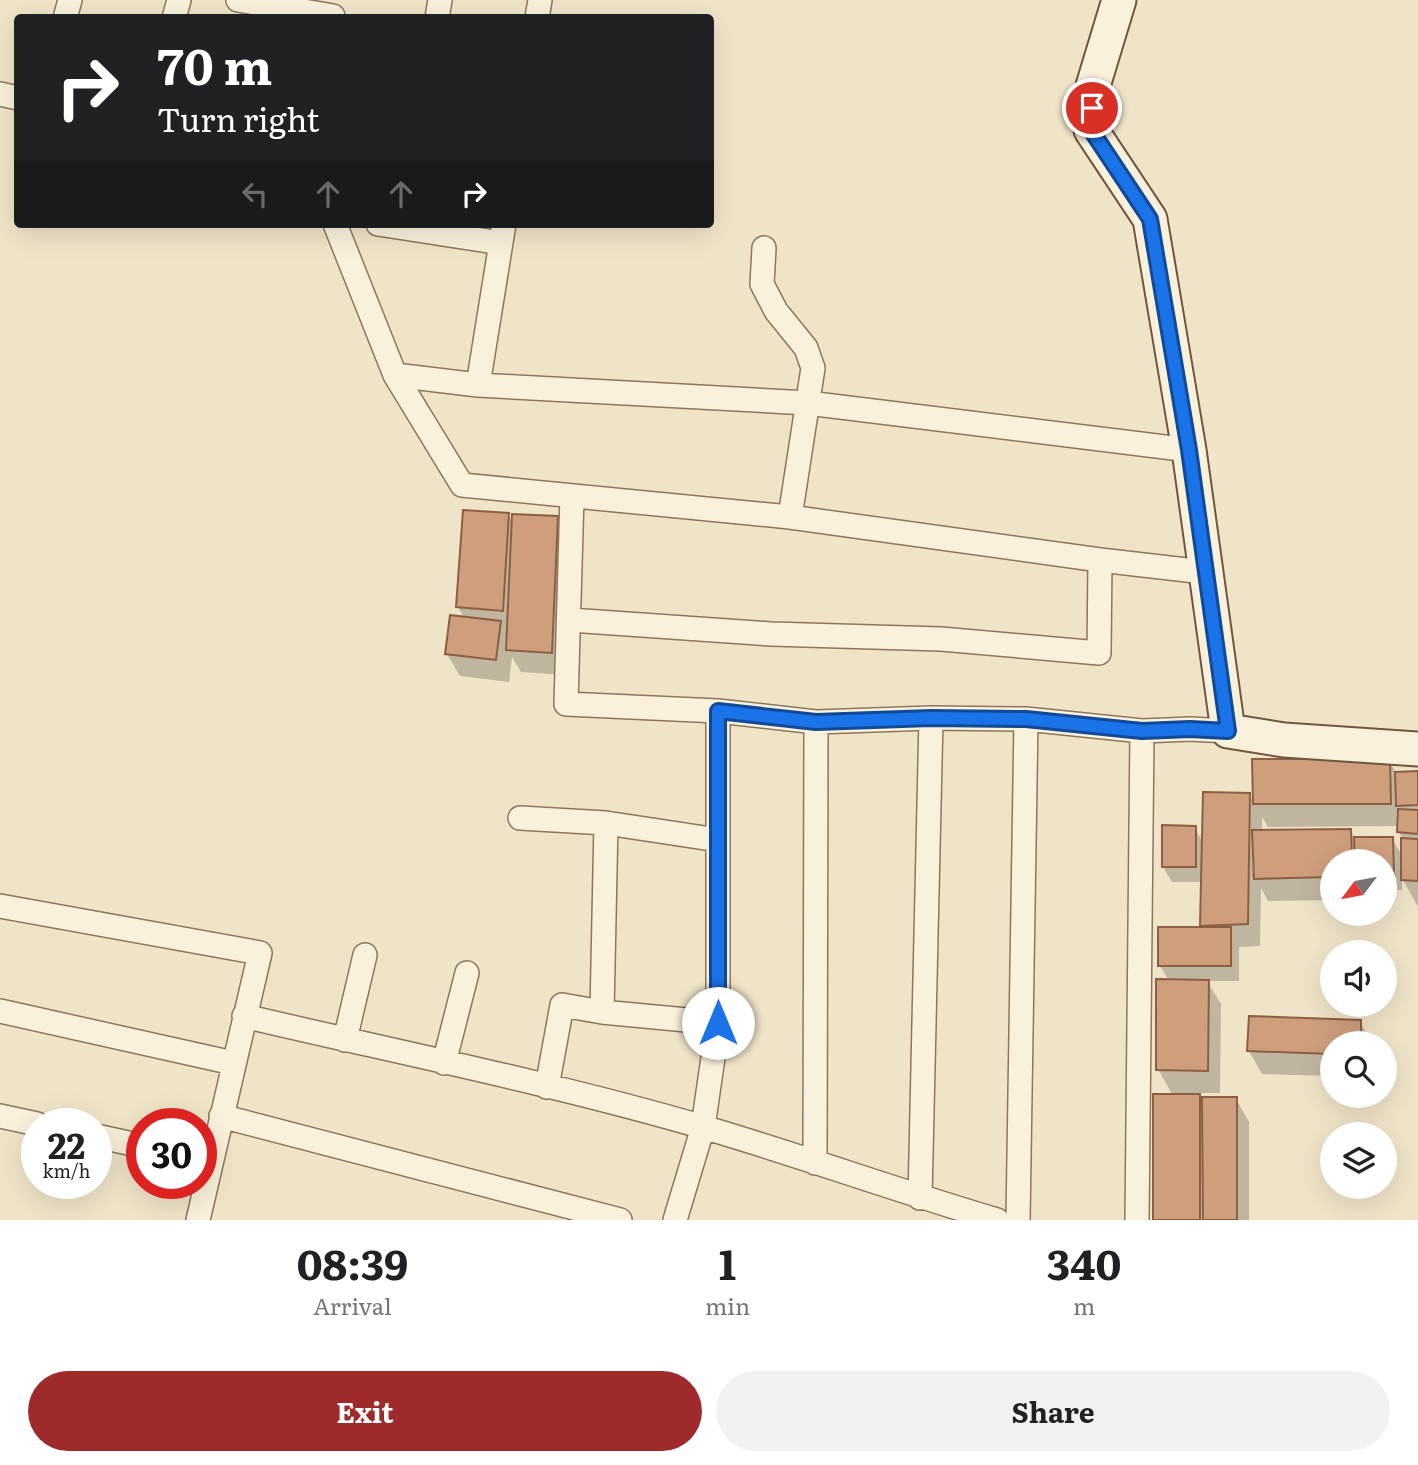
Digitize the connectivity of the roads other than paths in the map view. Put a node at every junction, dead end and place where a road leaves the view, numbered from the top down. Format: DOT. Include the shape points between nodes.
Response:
graph roads {
  1 [pos="238,0"];
  2 [pos="1119,0"];
  3 [pos="334,11"];
  4 [pos="337,228"];
  5 [pos="428,228"];
  6 [pos="503,234"];
  7 [pos="764,247"];
  8 [pos="395,375"];
  9 [pos="478,385"];
  10 [pos="808,403"];
  11 [pos="1189,450"];
  12 [pos="572,496"];
  13 [pos="790,517"];
  14 [pos="1100,560"];
  15 [pos="1204,572"];
  16 [pos="570,620"];
  17 [pos="718,711"];
  18 [pos="931,718"];
  19 [pos="1026,719"];
  20 [pos="816,722"];
  21 [pos="1142,731"];
  22 [pos="1228,731"];
  23 [pos="1418,749"];
  24 [pos="520,818"];
  25 [pos="606,824"];
  26 [pos="718,840"];
  27 [pos="0,906"];
  28 [pos="365,955"];
  29 [pos="467,973"];
  30 [pos="0,1011"];
  31 [pos="602,1012"];
  32 [pos="244,1016"];
  33 [pos="718,1023"];
  34 [pos="345,1040"];
  35 [pos="233,1063"];
  36 [pos="444,1063"];
  37 [pos="547,1087"];
  38 [pos="0,1116"];
  39 [pos="222,1116"];
  40 [pos="21,1121"];
  41 [pos="703,1127"];
  42 [pos="217,1129"];
  43 [pos="815,1163"];
  44 [pos="920,1198"];
  45 [pos="204,1199"];
  46 [pos="203,1219"];
  47 [pos="620,1220"];
  48 [pos="675,1220"];
  49 [pos="997,1220"];
  50 [pos="1018,1220"];
  51 [pos="1137,1220"];
  1 -- 3 [label="street"];
  2 -- 11 [label="street" via="1093,86 1091,130 1150,219"];
  4 -- 8 [label="street"];
  5 -- 6 [label="street"];
  6 -- 9 [label="street"];
  7 -- 10 [label="street" via="762,285 806,348 813,368"];
  8 -- 9 [label="street"];
  8 -- 12 [label="street" via="461,485"];
  9 -- 10 [label="street"];
  10 -- 11 [label="street"];
  10 -- 13 [label="street"];
  11 -- 15 [label="street"];
  12 -- 13 [label="street"];
  12 -- 16 [label="street"];
  13 -- 14 [label="street"];
  14 -- 15 [label="street"];
  14 -- 16 [label="street" via="1099,653 941,639 771,634"];
  15 -- 22 [label="street"];
  16 -- 17 [label="street" via="566,704"];
  17 -- 20 [label="street"];
  17 -- 26 [label="street"];
  18 -- 19 [label="street"];
  18 -- 20 [label="street"];
  18 -- 44 [label="street"];
  19 -- 21 [label="street"];
  19 -- 50 [label="street"];
  20 -- 43 [label="street"];
  21 -- 22 [label="street"];
  21 -- 51 [label="street"];
  22 -- 23 [label="street" via="1284,740"];
  24 -- 25 [label="street"];
  25 -- 26 [label="street"];
  25 -- 31 [label="street"];
  26 -- 33 [label="street"];
  27 -- 32 [label="street" via="260,953"];
  28 -- 34 [label="street"];
  29 -- 36 [label="street"];
  30 -- 35 [label="street"];
  31 -- 33 [label="street"];
  31 -- 37 [label="street" via="562,1005"];
  32 -- 34 [label="street"];
  32 -- 35 [label="street"];
  33 -- 41 [label="street"];
  34 -- 36 [label="street"];
  35 -- 39 [label="street"];
  36 -- 37 [label="street"];
  37 -- 41 [label="street"];
  38 -- 40 [label="street"];
  39 -- 42 [label="street"];
  39 -- 47 [label="street"];
  41 -- 43 [label="street"];
  41 -- 48 [label="street"];
  43 -- 44 [label="street"];
  44 -- 49 [label="street"];
  45 -- 46 [label="street"];
}
